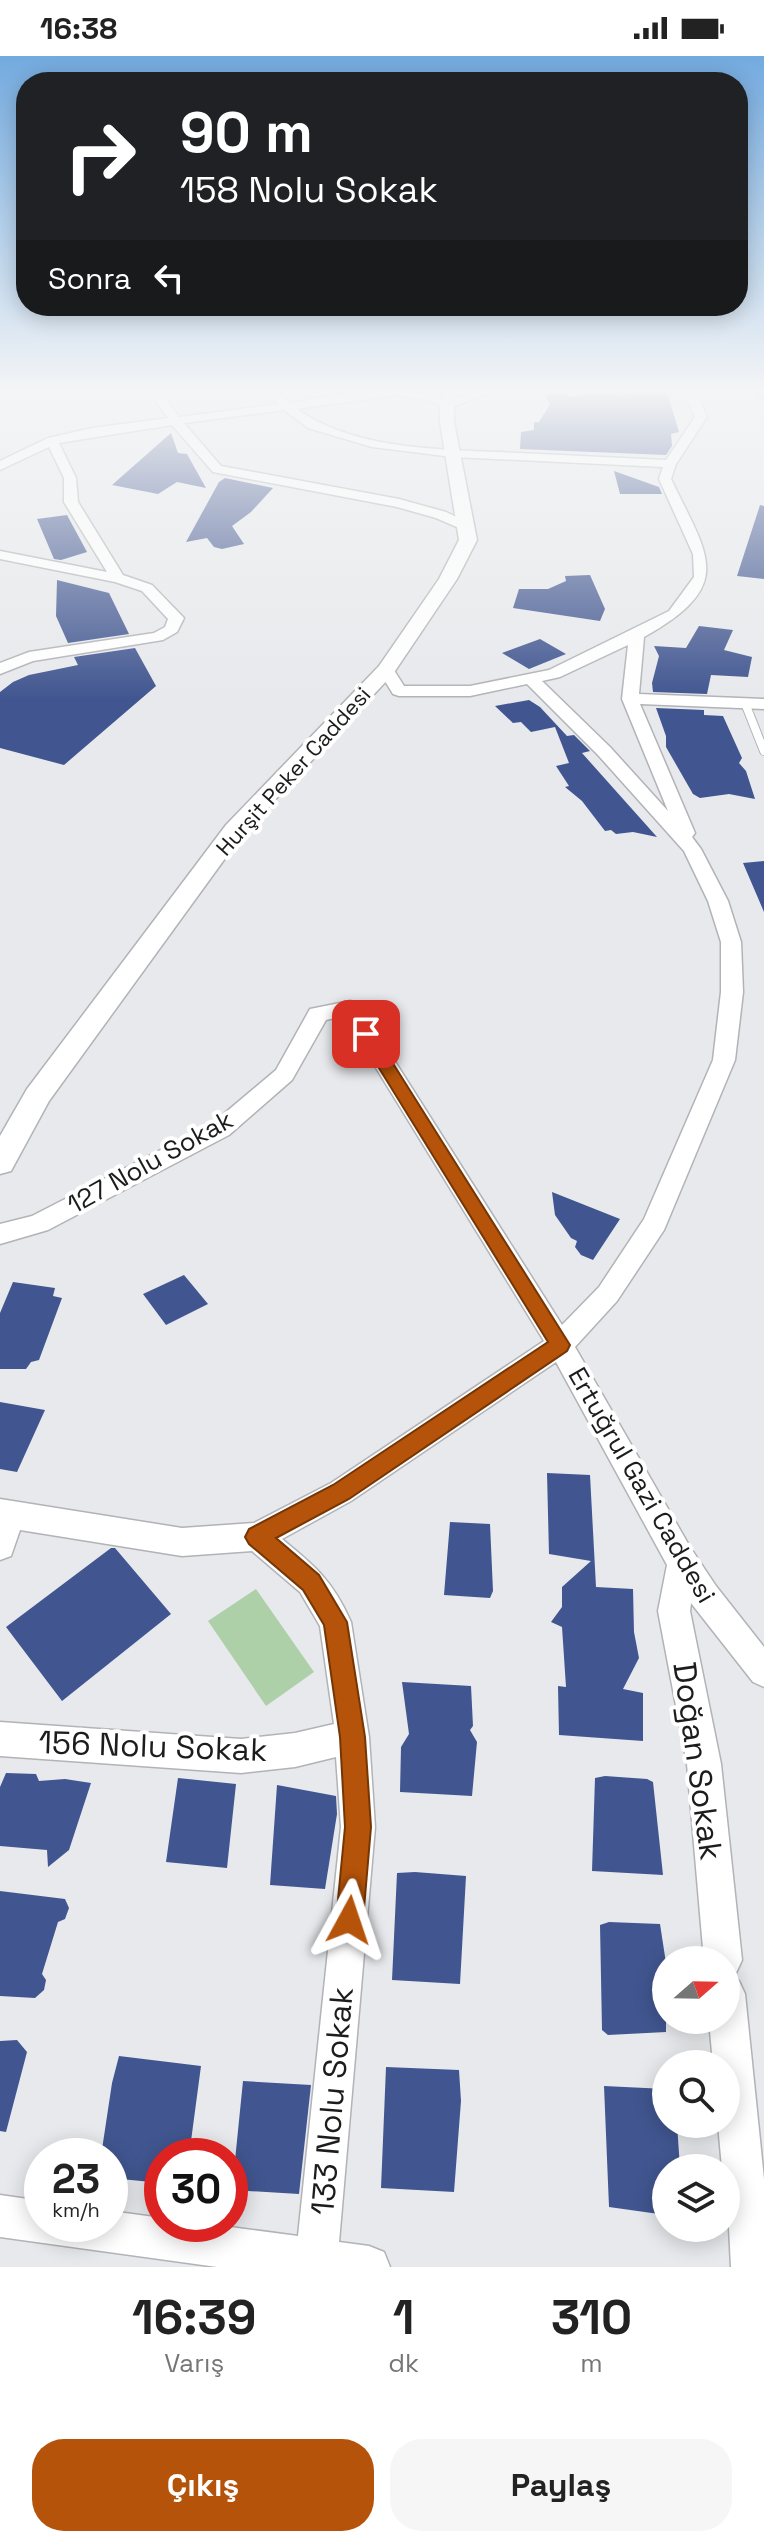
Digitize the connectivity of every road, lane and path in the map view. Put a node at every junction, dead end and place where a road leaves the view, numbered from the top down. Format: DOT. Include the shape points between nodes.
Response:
graph roads {
  1 [pos="71,493"];
  2 [pos="346,493"];
  3 [pos="460,493"];
  4 [pos="672,493"];
  5 [pos="466,527"];
  6 [pos="0,555"];
  7 [pos="118,578"];
  8 [pos="637,635"];
  9 [pos="0,669"];
  10 [pos="386,670"];
  11 [pos="531,679"];
  12 [pos="630,699"];
  13 [pos="745,703"];
  14 [pos="764,704"];
  15 [pos="764,751"];
  16 [pos="692,849"];
  17 [pos="350,1008"];
  18 [pos="0,1163"];
  19 [pos="0,1234"];
  20 [pos="560,1345"];
  21 [pos="5,1514"];
  22 [pos="257,1537"];
  23 [pos="0,1546"];
  24 [pos="683,1563"];
  25 [pos="764,1671"];
  26 [pos="352,1737"];
  27 [pos="0,1739"];
  28 [pos="722,1946"];
  29 [pos="730,2034"];
  30 [pos="0,2216"];
  31 [pos="24,2219"];
  32 [pos="128,2235"];
  33 [pos="317,2264"];
  34 [pos="369,2267"];
  35 [pos="752,2267"];
  1 -- 7 [label="street"];
  2 -- 5 [label="street" via="399,503"];
  3 -- 5 [label="street, Hurşit Peker Caddesi"];
  4 -- 8 [label="street" via="700,554 701,577 674,614"];
  5 -- 10 [label="street, Hurşit Peker Caddesi" via="468,540 448,579"];
  6 -- 7 [label="street"];
  7 -- 9 [label="street" via="147,588 176,618 172,629 158,637 29,657"];
  8 -- 11 [label="street" via="554,674"];
  8 -- 12 [label="street"];
  10 -- 11 [label="street" via="399,691 470,691"];
  10 -- 18 [label="street, Hurşit Peker Caddesi" via="234,830 37,1096"];
  11 -- 16 [label="street"];
  12 -- 13 [label="street"];
  12 -- 16 [label="street"];
  13 -- 14 [label="street"];
  13 -- 15 [label="lane"];
  16 -- 20 [label="street" via="731,942 724,1060 655,1223 608,1294"];
  17 -- 19 [label="street, 127 Nolu Sokak" via="318,1014 284,1075 221,1129 39,1223"];
  17 -- 20 [label="street, Ertuğrul Gazi Caddesi"];
  20 -- 22 [label="street" via="341,1492"];
  20 -- 24 [label="street, Ertuğrul Gazi Caddesi"];
  21 -- 22 [label="street" via="182,1542"];
  21 -- 23 [label="street"];
  22 -- 26 [label="street, 133 Nolu Sokak" via="311,1582 335,1622"];
  24 -- 25 [label="street, Ertuğrul Gazi Caddesi"];
  24 -- 28 [label="street, Doğan Sokak" via="674,1611 704,1764"];
  26 -- 27 [label="street, 156 Nolu Sokak" via="241,1756"];
  26 -- 33 [label="street, 133 Nolu Sokak" via="358,1827"];
  29 -- 35 [label="street"];
  30 -- 31 [label="street"];
  32 -- 33 [label="street"];
  33 -- 34 [label="street"];
}
